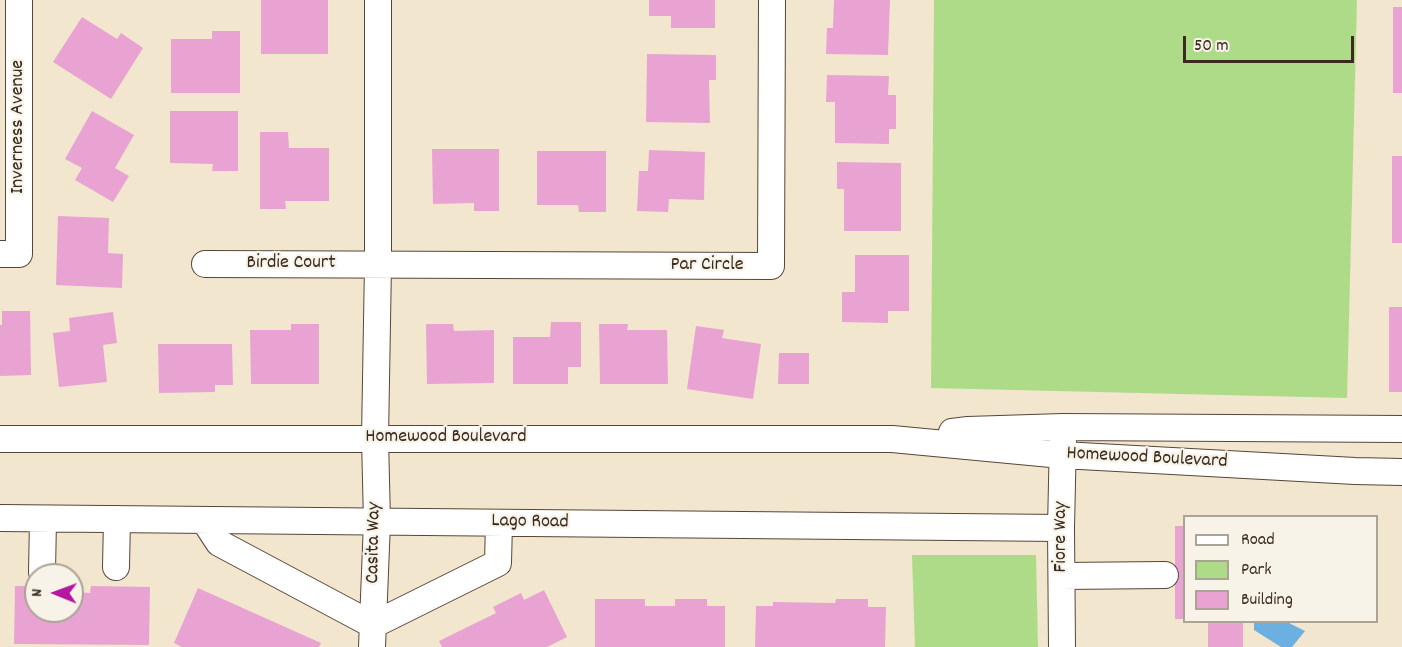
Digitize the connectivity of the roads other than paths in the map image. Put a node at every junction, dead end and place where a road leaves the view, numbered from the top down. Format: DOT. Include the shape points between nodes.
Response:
graph roads {
  1 [pos="19,0"];
  2 [pos="378,0"];
  3 [pos="772,0"];
  4 [pos="10,254"];
  5 [pos="205,264"];
  6 [pos="378,264"];
  7 [pos="1063,427"];
  8 [pos="1402,429"];
  9 [pos="375,438"];
  10 [pos="0,439"];
  11 [pos="892,439"];
  12 [pos="1062,455"];
  13 [pos="1402,472"];
  14 [pos="0,518"];
  15 [pos="43,519"];
  16 [pos="117,519"];
  17 [pos="204,520"];
  18 [pos="377,522"];
  19 [pos="499,523"];
  20 [pos="1061,528"];
  21 [pos="42,563"];
  22 [pos="116,567"];
  23 [pos="1165,575"];
  24 [pos="1062,576"];
  25 [pos="373,636"];
  26 [pos="1062,647"];
  1 -- 4 [label="street, Inverness Avenue"];
  2 -- 6 [label="street"];
  3 -- 6 [label="street, Par Circle" via="771,266"];
  5 -- 6 [label="street, Birdie Court"];
  6 -- 9 [label="street"];
  7 -- 8 [label="street, Homewood Boulevard"];
  7 -- 11 [label="street, Homewood Boulevard" via="968,430"];
  7 -- 12 [label="street, Fiore Way"];
  9 -- 10 [label="street, Homewood Boulevard"];
  9 -- 11 [label="street, Homewood Boulevard"];
  9 -- 18 [label="street, Casita Way"];
  11 -- 12 [label="street, Homewood Boulevard"];
  12 -- 13 [label="street, Homewood Boulevard"];
  12 -- 20 [label="street, Fiore Way"];
  14 -- 15 [label="street, Lago Road"];
  15 -- 16 [label="street, Lago Road"];
  15 -- 21 [label="street"];
  16 -- 17 [label="street, Lago Road"];
  16 -- 22 [label="street"];
  17 -- 18 [label="street, Lago Road"];
  17 -- 25 [label="street" via="219,543"];
  18 -- 19 [label="street, Lago Road"];
  18 -- 25 [label="street, Casita Way"];
  19 -- 20 [label="street, Lago Road"];
  19 -- 25 [label="street" via="498,563"];
  20 -- 24 [label="street, Fiore Way"];
  23 -- 24 [label="street"];
  24 -- 26 [label="street, Fiore Way"];
}
